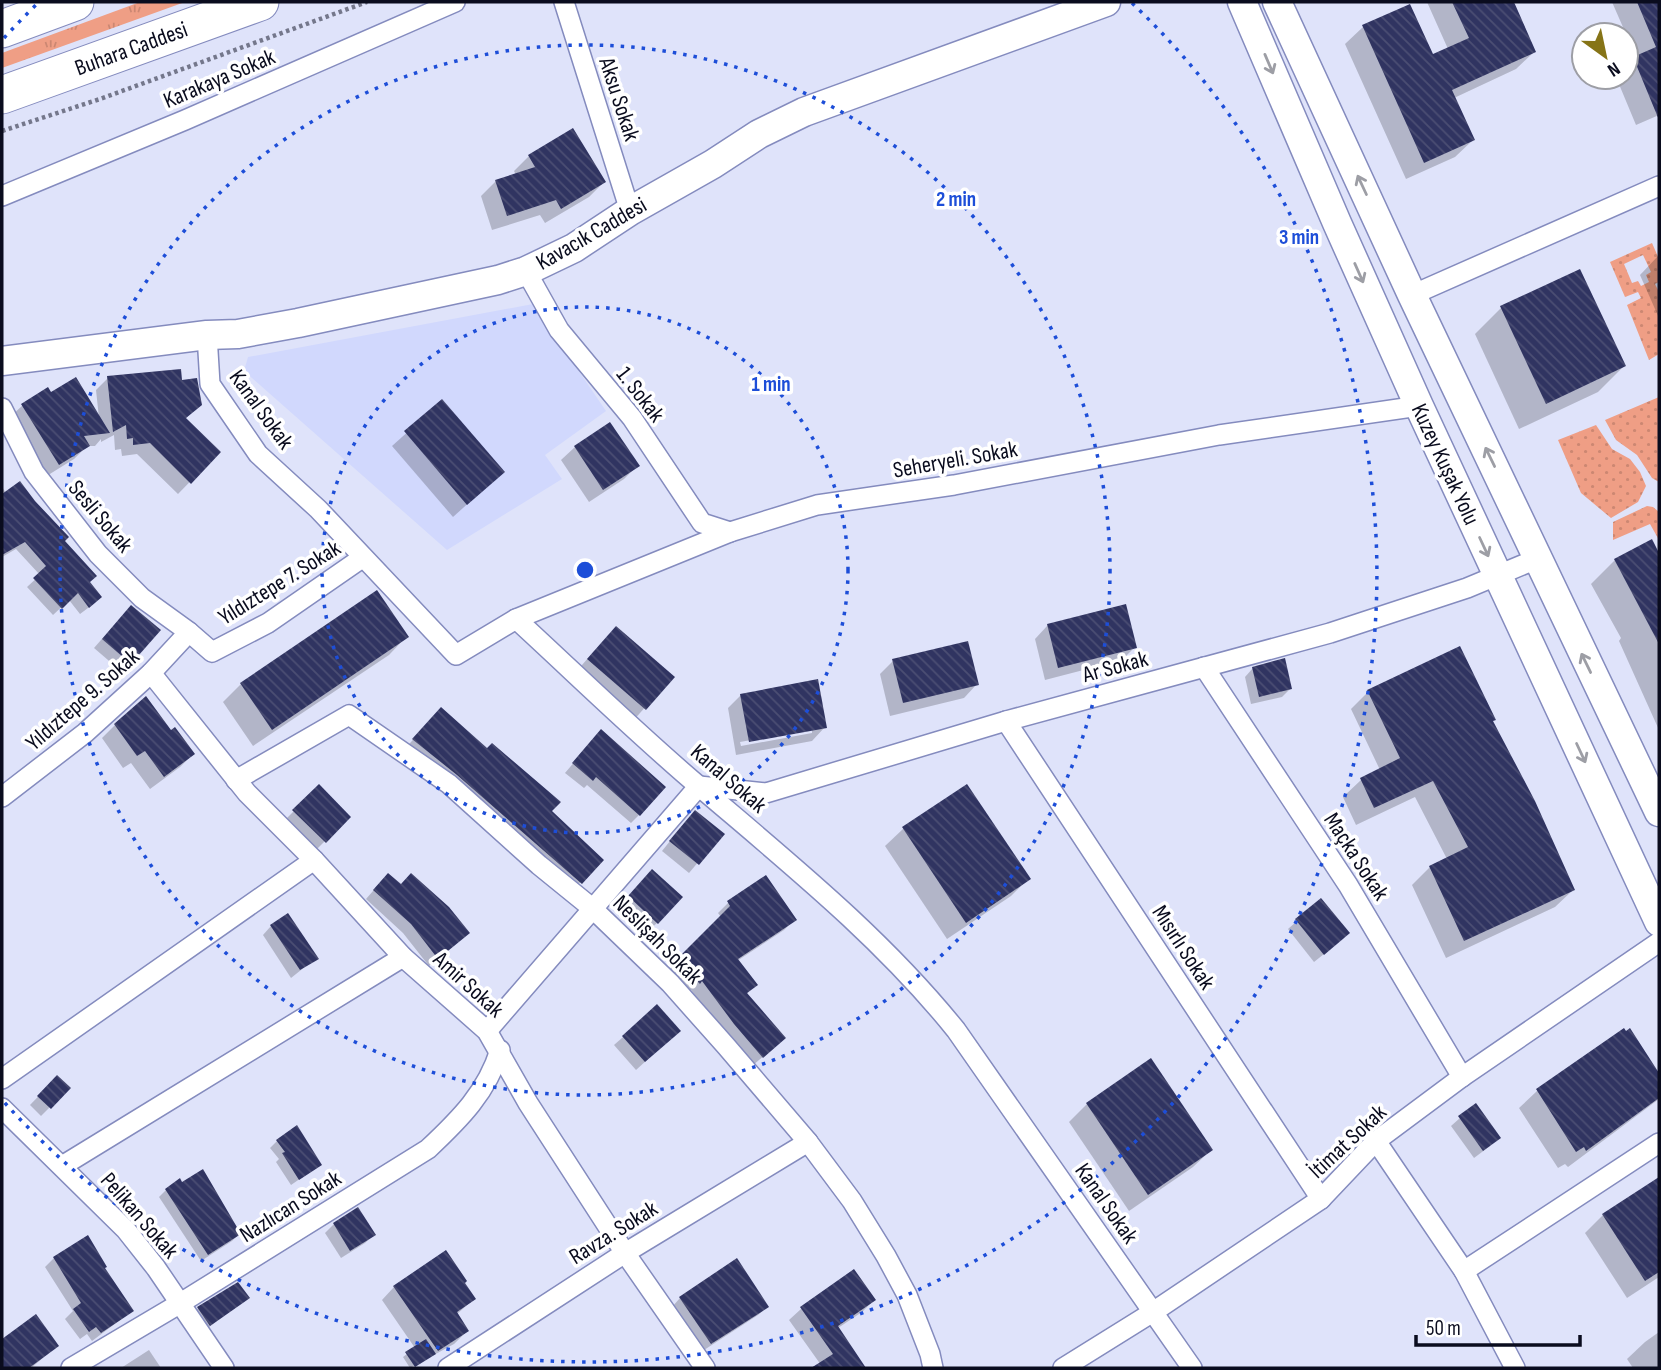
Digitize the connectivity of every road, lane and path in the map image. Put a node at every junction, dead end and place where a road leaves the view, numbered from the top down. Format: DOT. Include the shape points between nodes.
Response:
graph roads {
  1 [pos="75,2"];
  2 [pos="260,2"];
  3 [pos="367,2"];
  4 [pos="455,2"];
  5 [pos="564,2"];
  6 [pos="1106,2"];
  7 [pos="1241,2"];
  8 [pos="1277,2"];
  9 [pos="2,29"];
  10 [pos="2,95"];
  11 [pos="2,131"];
  12 [pos="1659,186"];
  13 [pos="2,196"];
  14 [pos="630,211"];
  15 [pos="526,271"];
  16 [pos="1412,295"];
  17 [pos="206,335"];
  18 [pos="2,361"];
  19 [pos="1419,406"];
  20 [pos="2,408"];
  21 [pos="730,532"];
  22 [pos="362,558"];
  23 [pos="1539,558"];
  24 [pos="1497,576"];
  25 [pos="516,619"];
  26 [pos="189,632"];
  27 [pos="1204,667"];
  28 [pos="151,673"];
  29 [pos="1006,722"];
  30 [pos="236,780"];
  31 [pos="699,786"];
  32 [pos="2,797"];
  33 [pos="1659,813"];
  34 [pos="314,860"];
  35 [pos="592,908"];
  36 [pos="1659,922"];
  37 [pos="1659,942"];
  38 [pos="402,957"];
  39 [pos="487,1031"];
  40 [pos="500,1050"];
  41 [pos="1462,1077"];
  42 [pos="2,1079"];
  43 [pos="2,1108"];
  44 [pos="1376,1141"];
  45 [pos="808,1142"];
  46 [pos="1659,1143"];
  47 [pos="62,1166"];
  48 [pos="1321,1199"];
  49 [pos="625,1253"];
  50 [pos="1464,1271"];
  51 [pos="179,1304"];
  52 [pos="1153,1312"];
  53 [pos="71,1368"];
  54 [pos="224,1368"];
  55 [pos="448,1368"];
  56 [pos="705,1368"];
  57 [pos="933,1368"];
  58 [pos="1062,1368"];
  59 [pos="1192,1368"];
  60 [pos="1515,1368"];
  1 -- 9 [label="highway"];
  2 -- 10 [label="highway, Buhara Caddesi"];
  3 -- 11 [label="path"];
  4 -- 13 [label="street, Karakaya Sokak"];
  5 -- 14 [label="street, Aksu Sokak"];
  6 -- 14 [label="main road, Kavacık Caddesi" via="804,112"];
  7 -- 19 [label="main road, Kuzey Kuşak Yolu, one-way"];
  16 -- 8 [label="main road, Kuzey Kuşak Yolu, one-way"];
  12 -- 16 [label="street"];
  14 -- 15 [label="main road, Kavacık Caddesi" via="574,248"];
  15 -- 17 [label="main road, Kavacık Caddesi" via="324,318 238,334"];
  15 -- 21 [label="street, 1. Sokak" via="559,330 632,418 702,523"];
  23 -- 16 [label="main road, Kuzey Kuşak Yolu, one-way"];
  17 -- 18 [label="main road, Kavacık Caddesi"];
  17 -- 22 [label="street, Kanal Sokak" via="210,384 258,454 318,509"];
  19 -- 21 [label="street, Seheryeli. Sokak" via="1219,435 954,485 817,505"];
  19 -- 24 [label="main road, Kuzey Kuşak Yolu, one-way"];
  20 -- 26 [label="street, Sesli Sokak" via="34,472 76,530 142,598"];
  21 -- 25 [label="street, Seheryeli. Sokak"];
  22 -- 25 [label="street, Kanal Sokak" via="456,655"];
  22 -- 26 [label="street, Yıldıztepe 7. Sokak" via="268,623 212,652"];
  23 -- 24 [label="street, Ar Sokak"];
  33 -- 23 [label="main road, Kuzey Kuşak Yolu, one-way"];
  24 -- 27 [label="street, Ar Sokak" via="1330,633"];
  24 -- 36 [label="main road, Kuzey Kuşak Yolu, one-way"];
  25 -- 31 [label="street, Kanal Sokak"];
  26 -- 28 [label="street, Yıldıztepe 9. Sokak"];
  27 -- 29 [label="street, Ar Sokak"];
  27 -- 41 [label="street, Maçka Sokak" via="1348,885"];
  28 -- 30 [label="street, Amir Sokak"];
  28 -- 32 [label="street, Yıldıztepe 9. Sokak" via="85,733"];
  29 -- 31 [label="street, Ar Sokak" via="766,793"];
  29 -- 48 [label="street, Mısırlı Sokak"];
  30 -- 34 [label="street, Amir Sokak"];
  30 -- 35 [label="street, Neslişah Sokak" via="349,715 449,784"];
  31 -- 35 [label="street"];
  31 -- 52 [label="street, Kanal Sokak" via="867,932 920,986 956,1030"];
  34 -- 38 [label="street, Amir Sokak"];
  34 -- 42 [label="street"];
  35 -- 39 [label="street"];
  35 -- 45 [label="street, Neslişah Sokak" via="670,982"];
  37 -- 41 [label="street, İtimat Sokak"];
  38 -- 39 [label="street, Amir Sokak"];
  38 -- 47 [label="street"];
  39 -- 40 [label="street, Amir Sokak"];
  40 -- 49 [label="street, Amir Sokak" via="528,1103"];
  40 -- 51 [label="street, Nazlıcan Sokak" via="481,1094 428,1149"];
  41 -- 44 [label="street, İtimat Sokak"];
  43 -- 47 [label="street, Pelikan Sokak"];
  44 -- 48 [label="street, İtimat Sokak"];
  44 -- 50 [label="street"];
  45 -- 49 [label="street, Ravza. Sokak"];
  45 -- 57 [label="street, Neslişah Sokak" via="886,1256 907,1295"];
  46 -- 50 [label="street"];
  47 -- 51 [label="street, Pelikan Sokak" via="126,1230"];
  48 -- 52 [label="street, İtimat Sokak"];
  49 -- 55 [label="street, Ravza. Sokak"];
  49 -- 56 [label="street, Amir Sokak"];
  50 -- 60 [label="street"];
  51 -- 53 [label="street, Nazlıcan Sokak"];
  51 -- 54 [label="street, Pelikan Sokak"];
  52 -- 58 [label="street, İtimat Sokak"];
  52 -- 59 [label="street, Kanal Sokak"];
}
